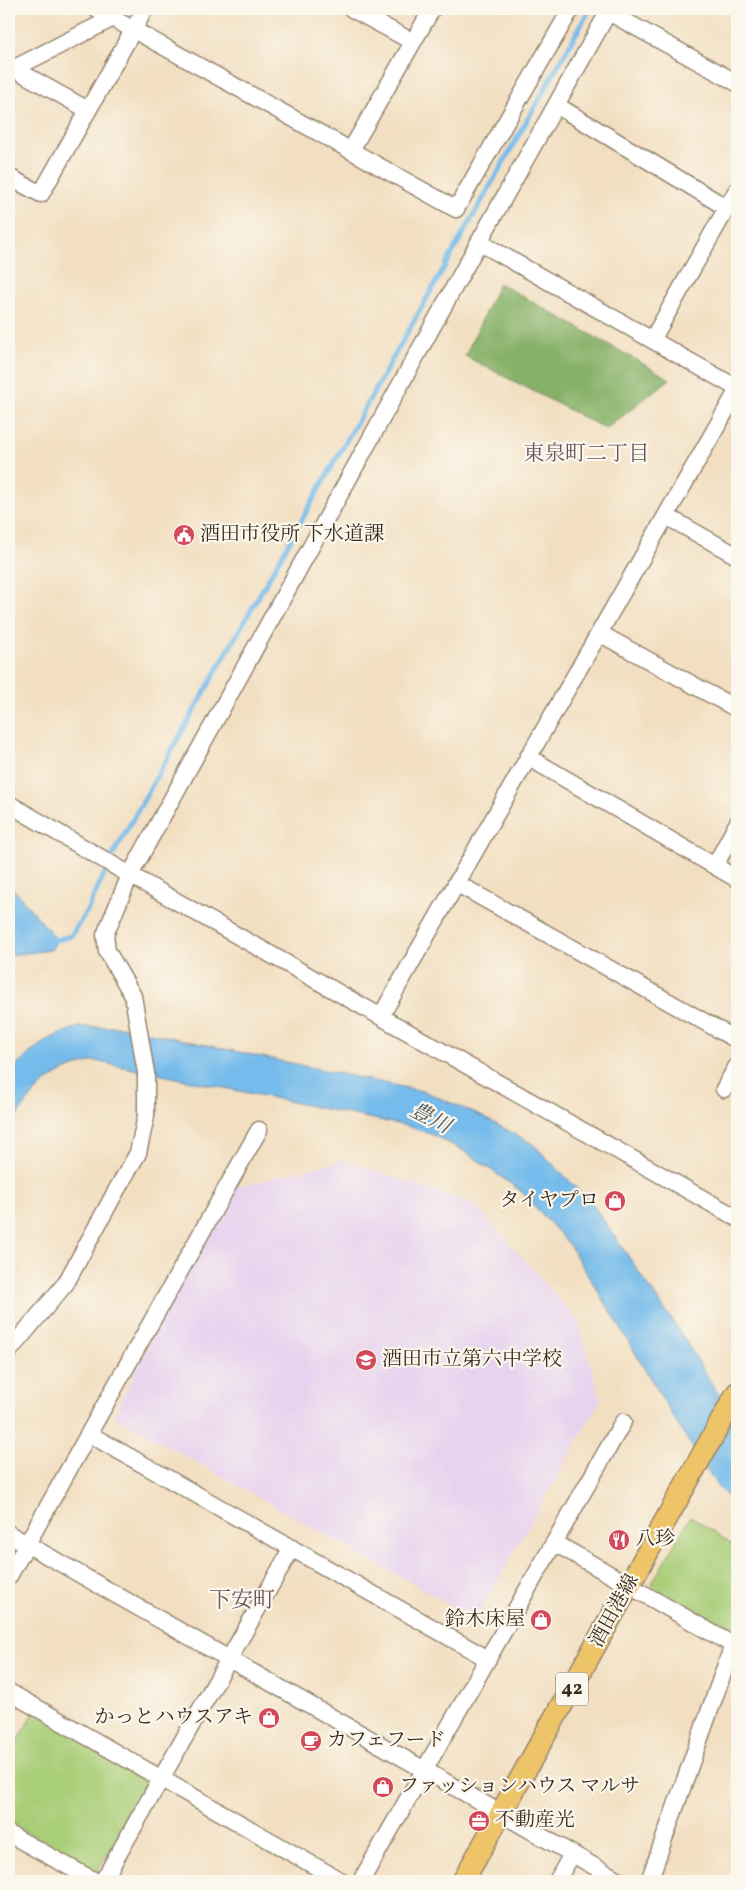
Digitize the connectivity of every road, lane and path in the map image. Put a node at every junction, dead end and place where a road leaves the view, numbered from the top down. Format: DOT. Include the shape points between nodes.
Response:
graph roads {
  1 [pos="96,9"];
  2 [pos="145,9"];
  3 [pos="352,9"];
  4 [pos="432,9"];
  5 [pos="571,9"];
  6 [pos="607,10"];
  7 [pos="113,18"];
  8 [pos="133,29"];
  9 [pos="413,42"];
  10 [pos="10,69"];
  11 [pos="737,83"];
  12 [pos="556,105"];
  13 [pos="88,110"];
  14 [pos="351,150"];
  15 [pos="9,177"];
  16 [pos="737,190"];
  17 [pos="727,208"];
  18 [pos="479,242"];
  19 [pos="652,340"];
  20 [pos="737,390"];
  21 [pos="666,516"];
  22 [pos="737,556"];
  23 [pos="599,633"];
  24 [pos="737,709"];
  25 [pos="528,758"];
  26 [pos="9,804"];
  27 [pos="737,824"];
  28 [pos="715,866"];
  29 [pos="130,875"];
  30 [pos="737,879"];
  31 [pos="456,883"];
  32 [pos="381,1016"];
  33 [pos="737,1040"];
  34 [pos="737,1066"];
  35 [pos="724,1089"];
  36 [pos="259,1130"];
  37 [pos="737,1218"];
  38 [pos="9,1351"];
  39 [pos="737,1393"];
  40 [pos="623,1422"];
  41 [pos="89,1434"];
  42 [pos="9,1534"];
  43 [pos="555,1543"];
  44 [pos="26,1544"];
  45 [pos="292,1548"];
  46 [pos="9,1576"];
  47 [pos="630,1586"];
  48 [pos="230,1658"];
  49 [pos="488,1659"];
  50 [pos="9,1692"];
  51 [pos="425,1770"];
  52 [pos="161,1779"];
  53 [pos="501,1814"];
  54 [pos="9,1834"];
  55 [pos="572,1854"];
  56 [pos="95,1881"];
  57 [pos="103,1881"];
  58 [pos="341,1881"];
  59 [pos="361,1881"];
  60 [pos="463,1881"];
  61 [pos="558,1881"];
  62 [pos="620,1881"];
  63 [pos="649,1881"];
  1 -- 7 [label="street"];
  2 -- 8 [label="street"];
  3 -- 9 [label="street"];
  4 -- 9 [label="street"];
  5 -- 14 [label="street" via="456,209"];
  6 -- 11 [label="street"];
  6 -- 12 [label="street"];
  7 -- 8 [label="street"];
  7 -- 10 [label="street"];
  8 -- 13 [label="street"];
  8 -- 14 [label="street"];
  9 -- 14 [label="street"];
  10 -- 13 [label="street"];
  12 -- 17 [label="street"];
  12 -- 18 [label="street"];
  13 -- 15 [label="street" via="41,194"];
  16 -- 17 [label="street"];
  17 -- 19 [label="street"];
  18 -- 19 [label="street"];
  18 -- 29 [label="street"];
  19 -- 20 [label="street"];
  20 -- 21 [label="street"];
  21 -- 22 [label="street"];
  21 -- 23 [label="street"];
  23 -- 24 [label="street"];
  23 -- 25 [label="street"];
  25 -- 28 [label="street"];
  25 -- 31 [label="street"];
  26 -- 29 [label="street"];
  27 -- 28 [label="street"];
  28 -- 30 [label="street"];
  29 -- 32 [label="street"];
  29 -- 38 [label="street" via="105,935 107,952 134,996 146,1072 146,1116 138,1153 66,1283"];
  31 -- 32 [label="street"];
  31 -- 33 [label="street"];
  32 -- 37 [label="street"];
  34 -- 35 [label="street"];
  36 -- 41 [label="street"];
  39 -- 47 [label="main road, 酒田港線 / 42"];
  40 -- 43 [label="street"];
  41 -- 44 [label="street"];
  41 -- 45 [label="street"];
  42 -- 44 [label="street"];
  43 -- 47 [label="street"];
  43 -- 49 [label="street"];
  44 -- 46 [label="street"];
  44 -- 48 [label="street"];
  45 -- 48 [label="street"];
  45 -- 49 [label="street"];
  47 -- 53 [label="main road, 酒田港線 / 42"];
  47 -- 63 [label="street" via="733,1645"];
  48 -- 51 [label="street"];
  48 -- 52 [label="street"];
  49 -- 51 [label="street"];
  50 -- 52 [label="street"];
  51 -- 53 [label="street"];
  51 -- 59 [label="street"];
  52 -- 57 [label="street"];
  52 -- 58 [label="street"];
  53 -- 55 [label="street"];
  53 -- 60 [label="main road, 酒田港線 / 42"];
  54 -- 56 [label="street"];
  55 -- 61 [label="street"];
  55 -- 62 [label="street"];
}
